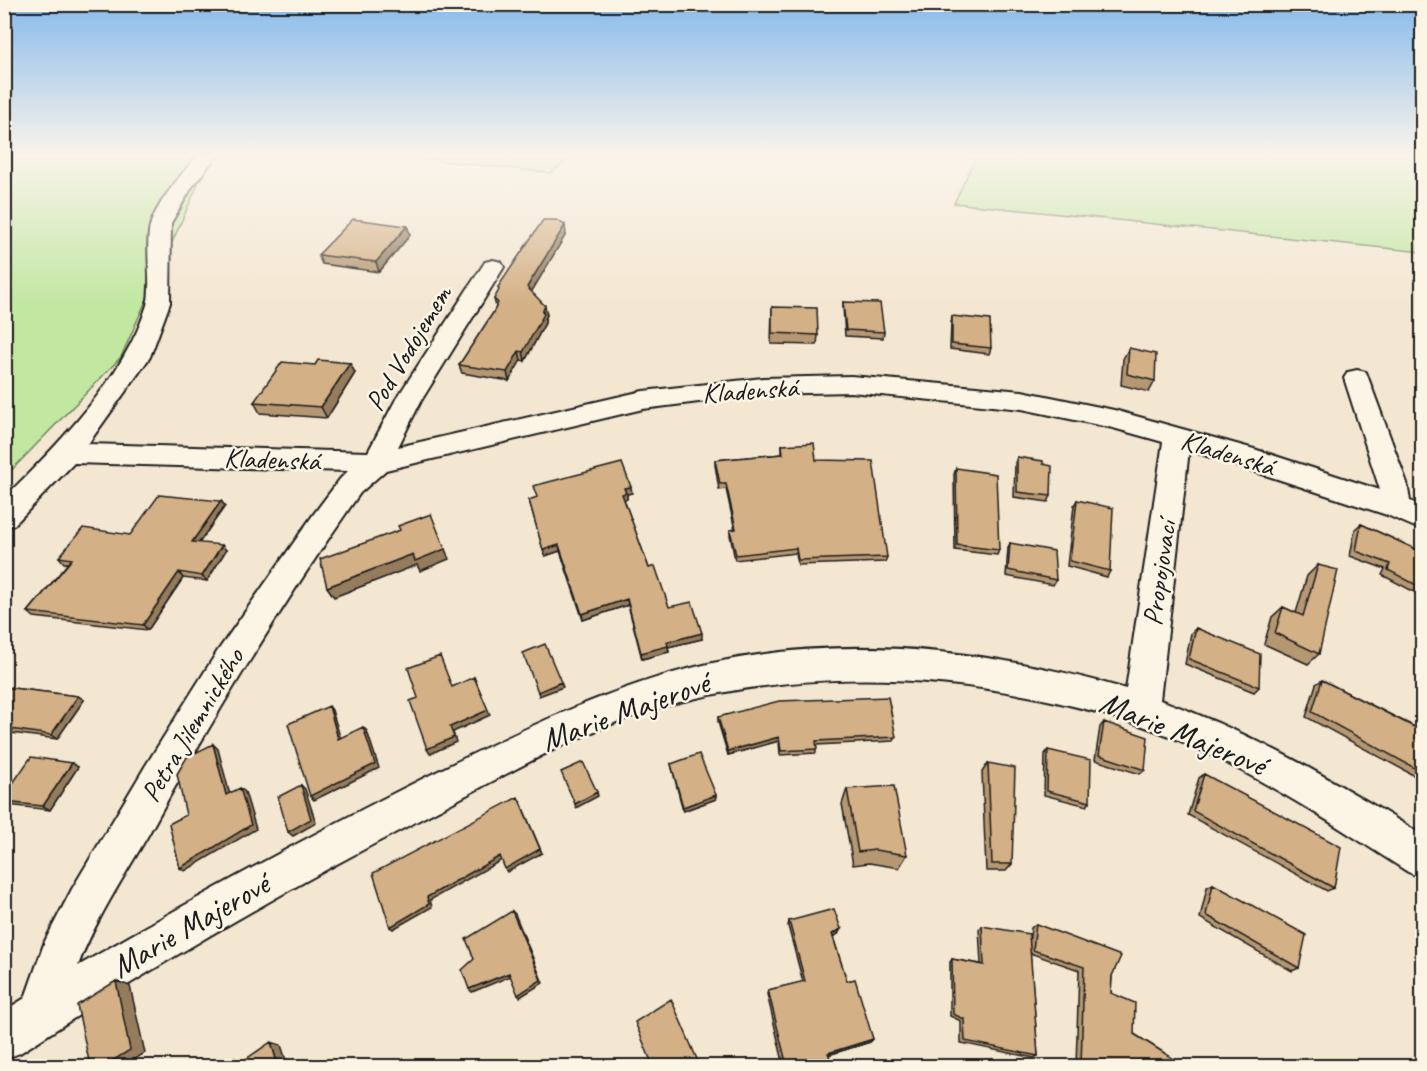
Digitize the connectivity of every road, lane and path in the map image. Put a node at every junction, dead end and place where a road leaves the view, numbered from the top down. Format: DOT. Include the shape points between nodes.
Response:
graph roads {
  1 [pos="171,205"];
  2 [pos="493,267"];
  3 [pos="1357,378"];
  4 [pos="1177,437"];
  5 [pos="67,453"];
  6 [pos="377,462"];
  7 [pos="1397,507"];
  8 [pos="4,517"];
  9 [pos="1422,519"];
  10 [pos="1141,710"];
  11 [pos="1422,858"];
  12 [pos="43,1011"];
  13 [pos="4,1036"];
  1 -- 5 [label="street" via="161,223 159,303 138,357"];
  2 -- 6 [label="street, Pod Vodojemem" via="408,401"];
  3 -- 7 [label="street" via="1393,483"];
  4 -- 6 [label="street, Kladenská" via="1022,400 851,384 763,386 643,400"];
  4 -- 7 [label="street, Kladenská"];
  4 -- 10 [label="street, Propojovací"];
  5 -- 6 [label="street, Kladenská"];
  5 -- 8 [label="street"];
  6 -- 12 [label="street, Petra Jilemnického" via="350,486 229,662 87,904 60,956"];
  7 -- 9 [label="street, Kladenská"];
  10 -- 11 [label="street, Marie Majerové" via="1275,769"];
  10 -- 12 [label="street, Marie Majerové" via="993,675 867,663 789,666 721,677 649,695 546,736 359,830"];
  12 -- 13 [label="street, Marie Majerové"];
}
